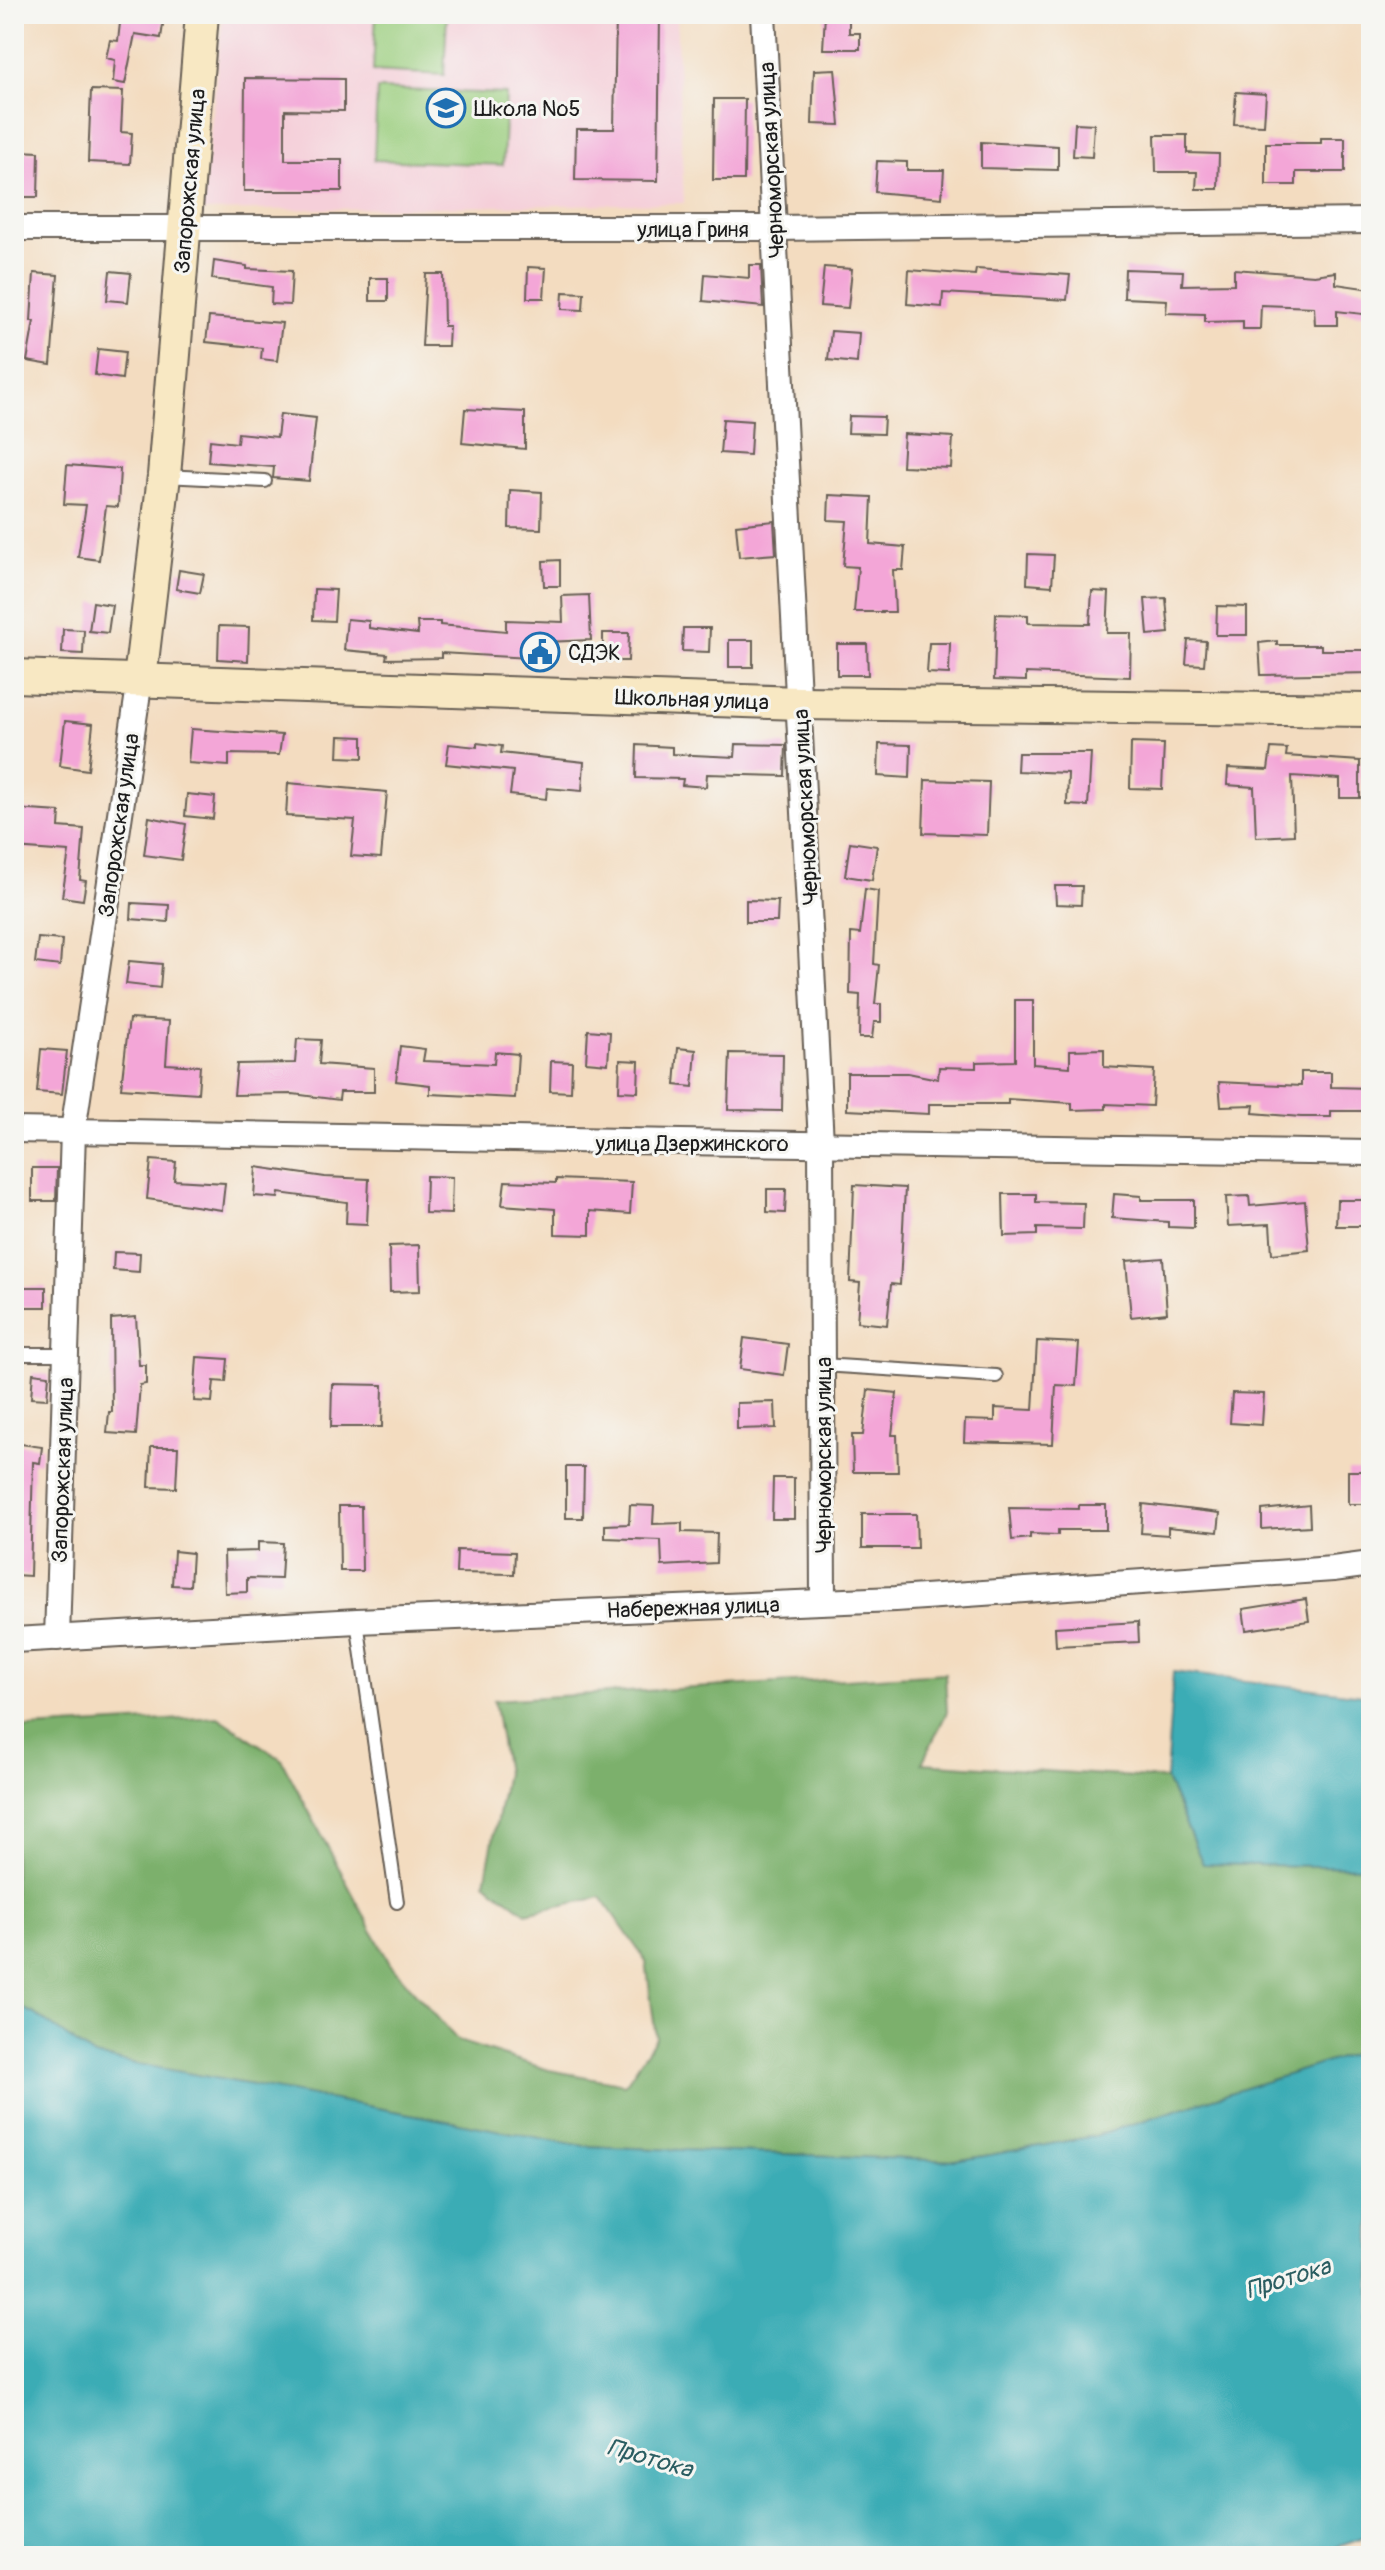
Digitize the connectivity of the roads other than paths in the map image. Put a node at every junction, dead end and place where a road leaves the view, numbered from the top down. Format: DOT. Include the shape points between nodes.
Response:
graph roads {
  1 [pos="202,14"];
  2 [pos="763,14"];
  3 [pos="1371,221"];
  4 [pos="14,228"];
  5 [pos="774,228"];
  6 [pos="186,230"];
  7 [pos="164,476"];
  8 [pos="265,481"];
  9 [pos="14,676"];
  10 [pos="140,679"];
  11 [pos="800,703"];
  12 [pos="1371,710"];
  13 [pos="14,1130"];
  14 [pos="73,1131"];
  15 [pos="821,1143"];
  16 [pos="1371,1153"];
  17 [pos="14,1354"];
  18 [pos="66,1354"];
  19 [pos="822,1365"];
  20 [pos="996,1376"];
  21 [pos="1371,1564"];
  22 [pos="823,1601"];
  23 [pos="357,1621"];
  24 [pos="57,1638"];
  25 [pos="14,1640"];
  26 [pos="397,1902"];
  1 -- 6 [label="street, Запорожская улица"];
  2 -- 5 [label="street, Черноморская улица"];
  3 -- 5 [label="street, улица Гриня"];
  4 -- 6 [label="street, улица Гриня"];
  5 -- 6 [label="street, улица Гриня"];
  5 -- 11 [label="street, Черноморская улица"];
  6 -- 7 [label="street, Запорожская улица"];
  7 -- 8 [label="lane"];
  7 -- 10 [label="street, Запорожская улица"];
  9 -- 10 [label="street, Школьная улица"];
  10 -- 11 [label="street, Школьная улица"];
  10 -- 14 [label="street, Запорожская улица"];
  11 -- 12 [label="street, Школьная улица"];
  11 -- 15 [label="street, Черноморская улица"];
  13 -- 14 [label="street, улица Дзержинского"];
  14 -- 15 [label="street, улица Дзержинского"];
  14 -- 18 [label="street, Запорожская улица"];
  15 -- 16 [label="street, улица Дзержинского"];
  15 -- 19 [label="street, Черноморская улица"];
  17 -- 18 [label="lane"];
  18 -- 24 [label="street, Запорожская улица"];
  19 -- 20 [label="lane"];
  19 -- 22 [label="street, Черноморская улица"];
  21 -- 22 [label="street, Набережная улица"];
  22 -- 23 [label="street, Набережная улица"];
  23 -- 24 [label="street, Набережная улица"];
  23 -- 26 [label="lane"];
  24 -- 25 [label="street, Набережная улица"];
}
